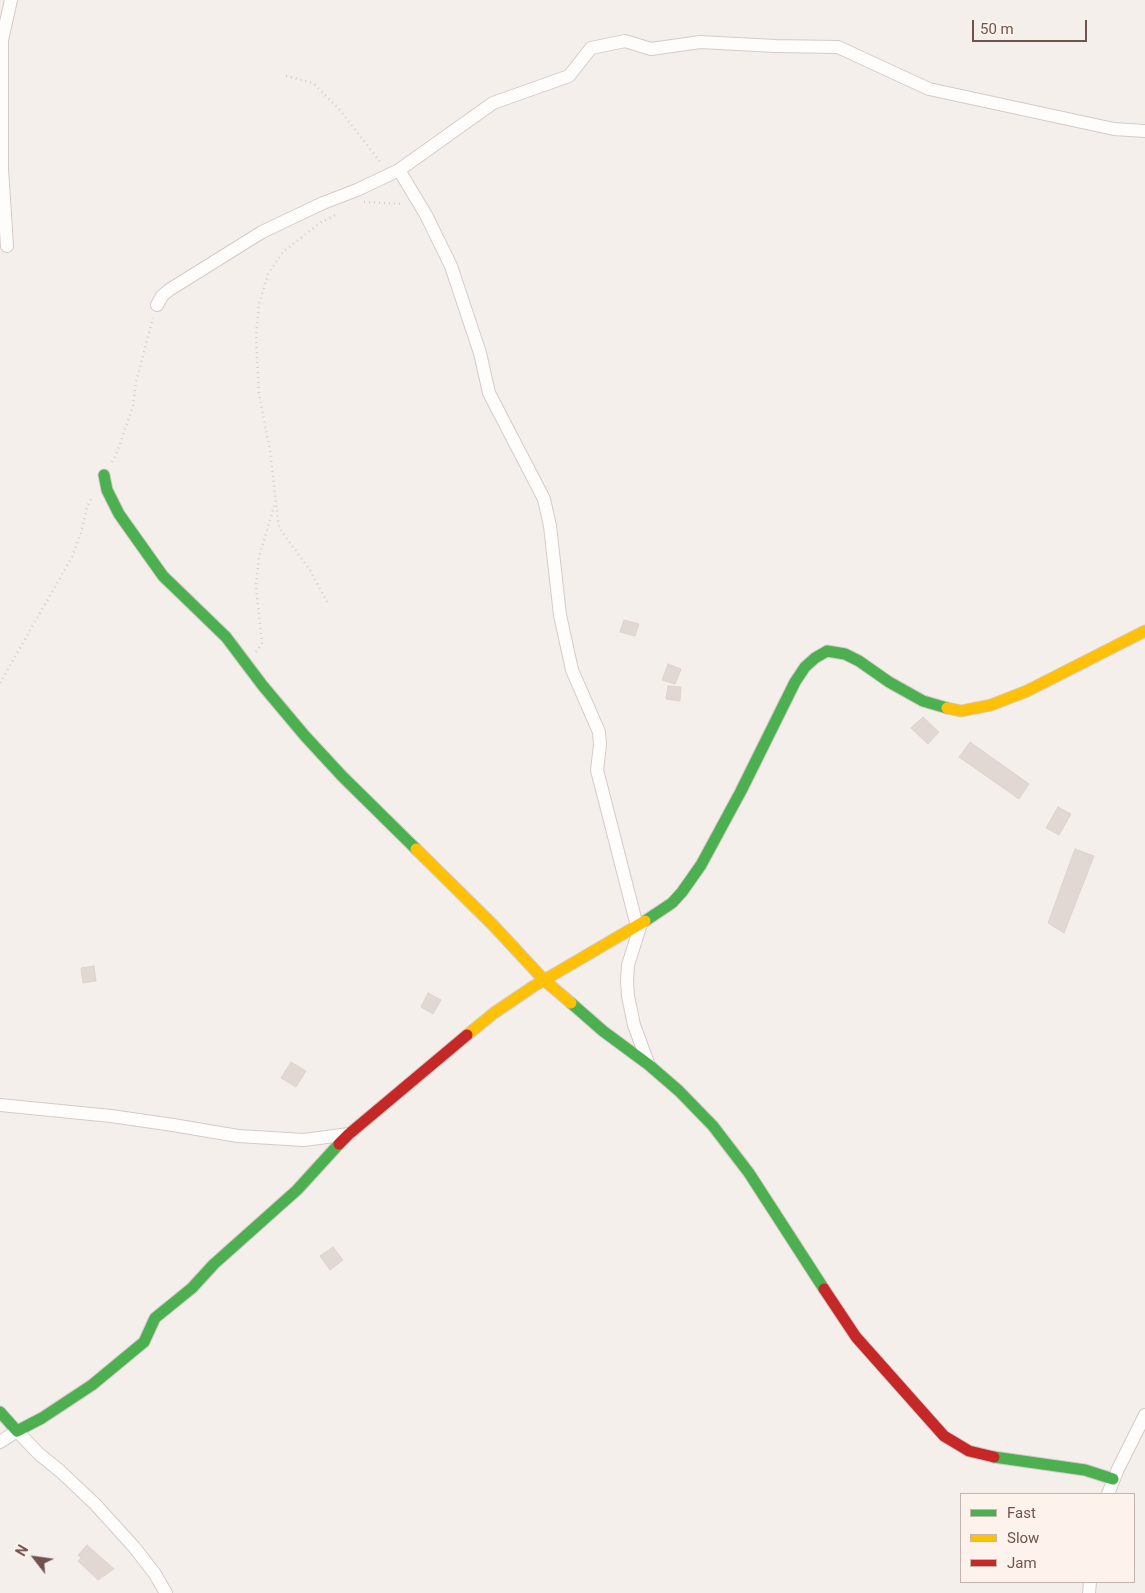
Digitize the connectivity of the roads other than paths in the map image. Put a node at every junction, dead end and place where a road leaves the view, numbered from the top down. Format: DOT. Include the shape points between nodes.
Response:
graph roads {
  1 [pos="11,0"];
  2 [pos="1145,131"];
  3 [pos="394,172"];
  4 [pos="6,246"];
  5 [pos="157,305"];
  6 [pos="104,475"];
  7 [pos="1145,631"];
  8 [pos="639,925"];
  9 [pos="544,980"];
  10 [pos="649,1066"];
  11 [pos="0,1105"];
  12 [pos="349,1134"];
  13 [pos="0,1412"];
  14 [pos="1145,1414"];
  15 [pos="17,1431"];
  16 [pos="0,1442"];
  17 [pos="1113,1479"];
  18 [pos="1108,1493"];
  19 [pos="166,1593"];
  1 -- 4 [label="street" via="2,40 2,169"];
  2 -- 3 [label="street" via="1114,129 929,89 838,47 700,42 651,49 625,41 591,48 569,76 493,103"];
  3 -- 5 [label="street" via="262,232 169,290"];
  3 -- 8 [label="street" via="417,201 451,266 480,353 489,393 544,499 560,615 572,670 599,732 598,770"];
  6 -- 9 [label="street" via="107,490 119,514 163,576 218,628 305,736 342,776"];
  7 -- 8 [label="street" via="1020,694 992,705 961,711 923,701 859,661 845,654 827,651 805,667 795,682 701,865 672,903"];
  8 -- 9 [label="street"];
  8 -- 10 [label="street" via="628,965 628,996 634,1025"];
  9 -- 10 [label="street"];
  9 -- 12 [label="street" via="494,1013"];
  10 -- 17 [label="street" via="695,1107 725,1141 856,1337 944,1436 969,1451 988,1456 1084,1470"];
  11 -- 12 [label="street" via="111,1116 238,1136 304,1140"];
  12 -- 15 [label="street" via="297,1190 155,1318 144,1342 68,1402"];
  13 -- 15 [label="street"];
  14 -- 17 [label="street"];
  15 -- 16 [label="street"];
  15 -- 19 [label="street" via="95,1504 134,1547"];
  17 -- 18 [label="street"];
}
